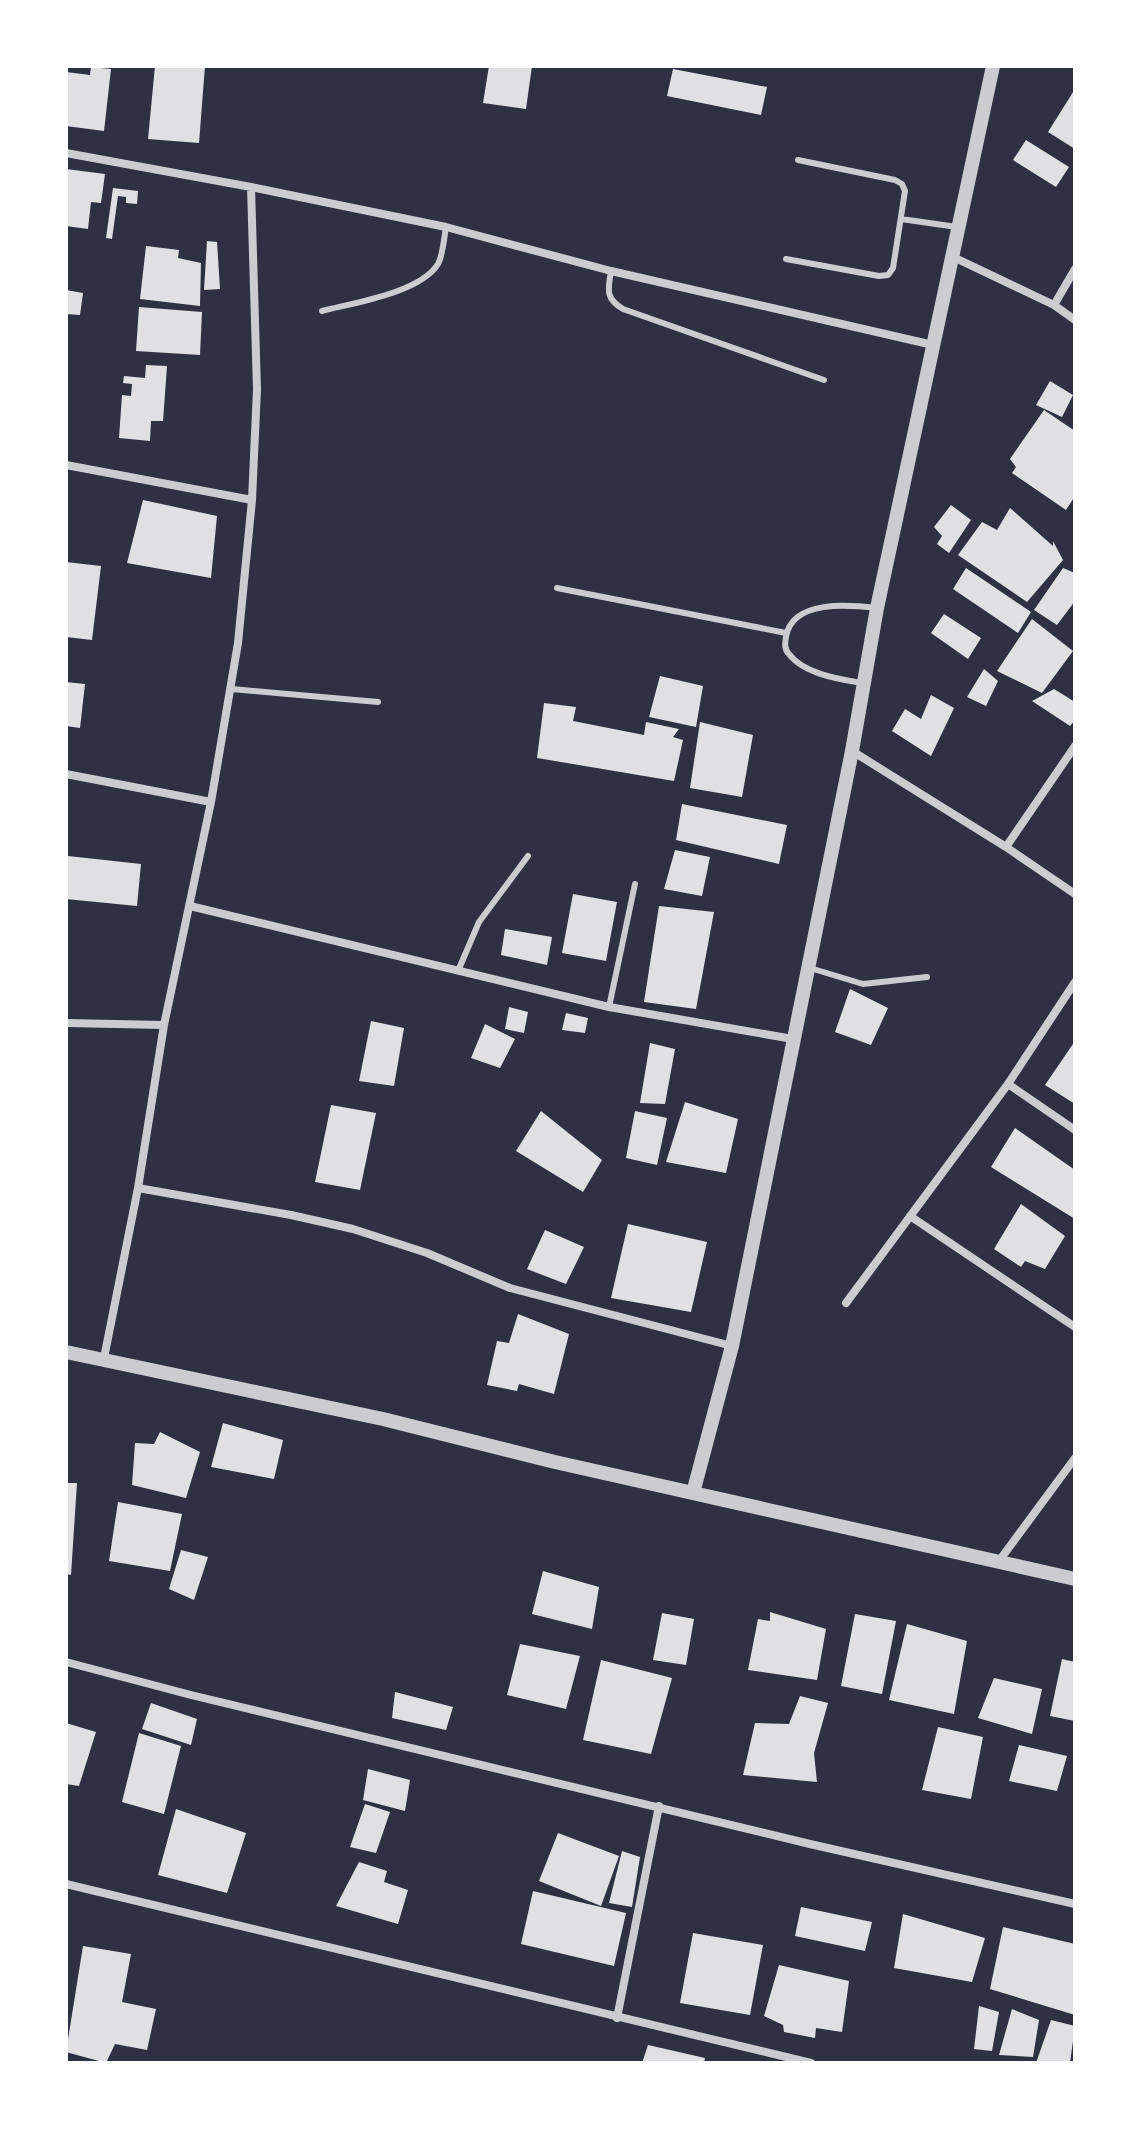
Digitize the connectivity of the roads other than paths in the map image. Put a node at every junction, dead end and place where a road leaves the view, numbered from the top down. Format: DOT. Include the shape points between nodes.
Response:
graph roads {
  1 [pos="993,66"];
  2 [pos="66,153"];
  3 [pos="798,160"];
  4 [pos="251,187"];
  5 [pos="901,219"];
  6 [pos="446,227"];
  7 [pos="959,227"];
  8 [pos="953,257"];
  9 [pos="786,259"];
  10 [pos="1075,269"];
  11 [pos="611,271"];
  12 [pos="1054,305"];
  13 [pos="322,311"];
  14 [pos="1075,320"];
  15 [pos="933,345"];
  16 [pos="824,380"];
  17 [pos="66,465"];
  18 [pos="252,500"];
  19 [pos="557,588"];
  20 [pos="877,608"];
  21 [pos="786,633"];
  22 [pos="863,683"];
  23 [pos="232,689"];
  24 [pos="378,702"];
  25 [pos="1075,746"];
  26 [pos="852,751"];
  27 [pos="66,774"];
  28 [pos="211,802"];
  29 [pos="1006,847"];
  30 [pos="528,856"];
  31 [pos="635,884"];
  32 [pos="1075,894"];
  33 [pos="190,906"];
  34 [pos="808,967"];
  35 [pos="458,971"];
  36 [pos="927,977"];
  37 [pos="1075,982"];
  38 [pos="609,1007"];
  39 [pos="66,1023"];
  40 [pos="164,1025"];
  41 [pos="793,1039"];
  42 [pos="1008,1084"];
  43 [pos="1075,1130"];
  44 [pos="138,1188"];
  45 [pos="910,1216"];
  46 [pos="846,1303"];
  47 [pos="1075,1327"];
  48 [pos="732,1346"];
  49 [pos="66,1352"];
  50 [pos="104,1358"];
  51 [pos="1075,1458"];
  52 [pos="693,1493"];
  53 [pos="999,1561"];
  54 [pos="1075,1579"];
  55 [pos="66,1662"];
  56 [pos="659,1806"];
  57 [pos="66,1884"];
  58 [pos="1075,1904"];
  59 [pos="617,2018"];
  60 [pos="811,2063"];
  1 -- 7 [label="street"];
  2 -- 4 [label="street"];
  3 -- 5 [label="lane" via="902,184"];
  4 -- 6 [label="street"];
  4 -- 18 [label="street" via="257,389"];
  5 -- 7 [label="lane"];
  5 -- 9 [label="lane" via="888,275"];
  6 -- 11 [label="street"];
  6 -- 13 [label="lane" via="438,264 422,280"];
  7 -- 8 [label="street"];
  8 -- 12 [label="street"];
  8 -- 15 [label="street"];
  10 -- 12 [label="street"];
  11 -- 15 [label="street"];
  11 -- 16 [label="lane" via="608,292 623,309"];
  12 -- 14 [label="street"];
  15 -- 20 [label="street"];
  17 -- 18 [label="street"];
  18 -- 23 [label="street"];
  19 -- 21 [label="lane"];
  20 -- 21 [label="lane" via="823,606 791,623"];
  20 -- 22 [label="street"];
  21 -- 22 [label="lane" via="789,656 802,665"];
  22 -- 26 [label="street"];
  23 -- 24 [label="lane"];
  23 -- 28 [label="street"];
  25 -- 29 [label="street"];
  26 -- 29 [label="street"];
  26 -- 34 [label="street"];
  27 -- 28 [label="street"];
  28 -- 33 [label="street"];
  29 -- 32 [label="street"];
  30 -- 35 [label="lane" via="479,922"];
  31 -- 38 [label="lane"];
  33 -- 35 [label="street"];
  33 -- 40 [label="street"];
  34 -- 36 [label="lane" via="863,984"];
  34 -- 41 [label="street"];
  35 -- 38 [label="street"];
  37 -- 42 [label="street"];
  38 -- 41 [label="street"];
  39 -- 40 [label="street"];
  40 -- 44 [label="street"];
  41 -- 48 [label="street"];
  42 -- 43 [label="street"];
  42 -- 45 [label="street"];
  44 -- 48 [label="street" via="353,1229 510,1288"];
  44 -- 50 [label="street"];
  45 -- 46 [label="street"];
  45 -- 47 [label="street"];
  48 -- 52 [label="street"];
  49 -- 50 [label="street"];
  50 -- 52 [label="street"];
  51 -- 53 [label="street"];
  52 -- 53 [label="street"];
  53 -- 54 [label="street"];
  55 -- 56 [label="street"];
  56 -- 58 [label="street"];
  56 -- 59 [label="street"];
  57 -- 59 [label="street"];
  59 -- 60 [label="street"];
}
